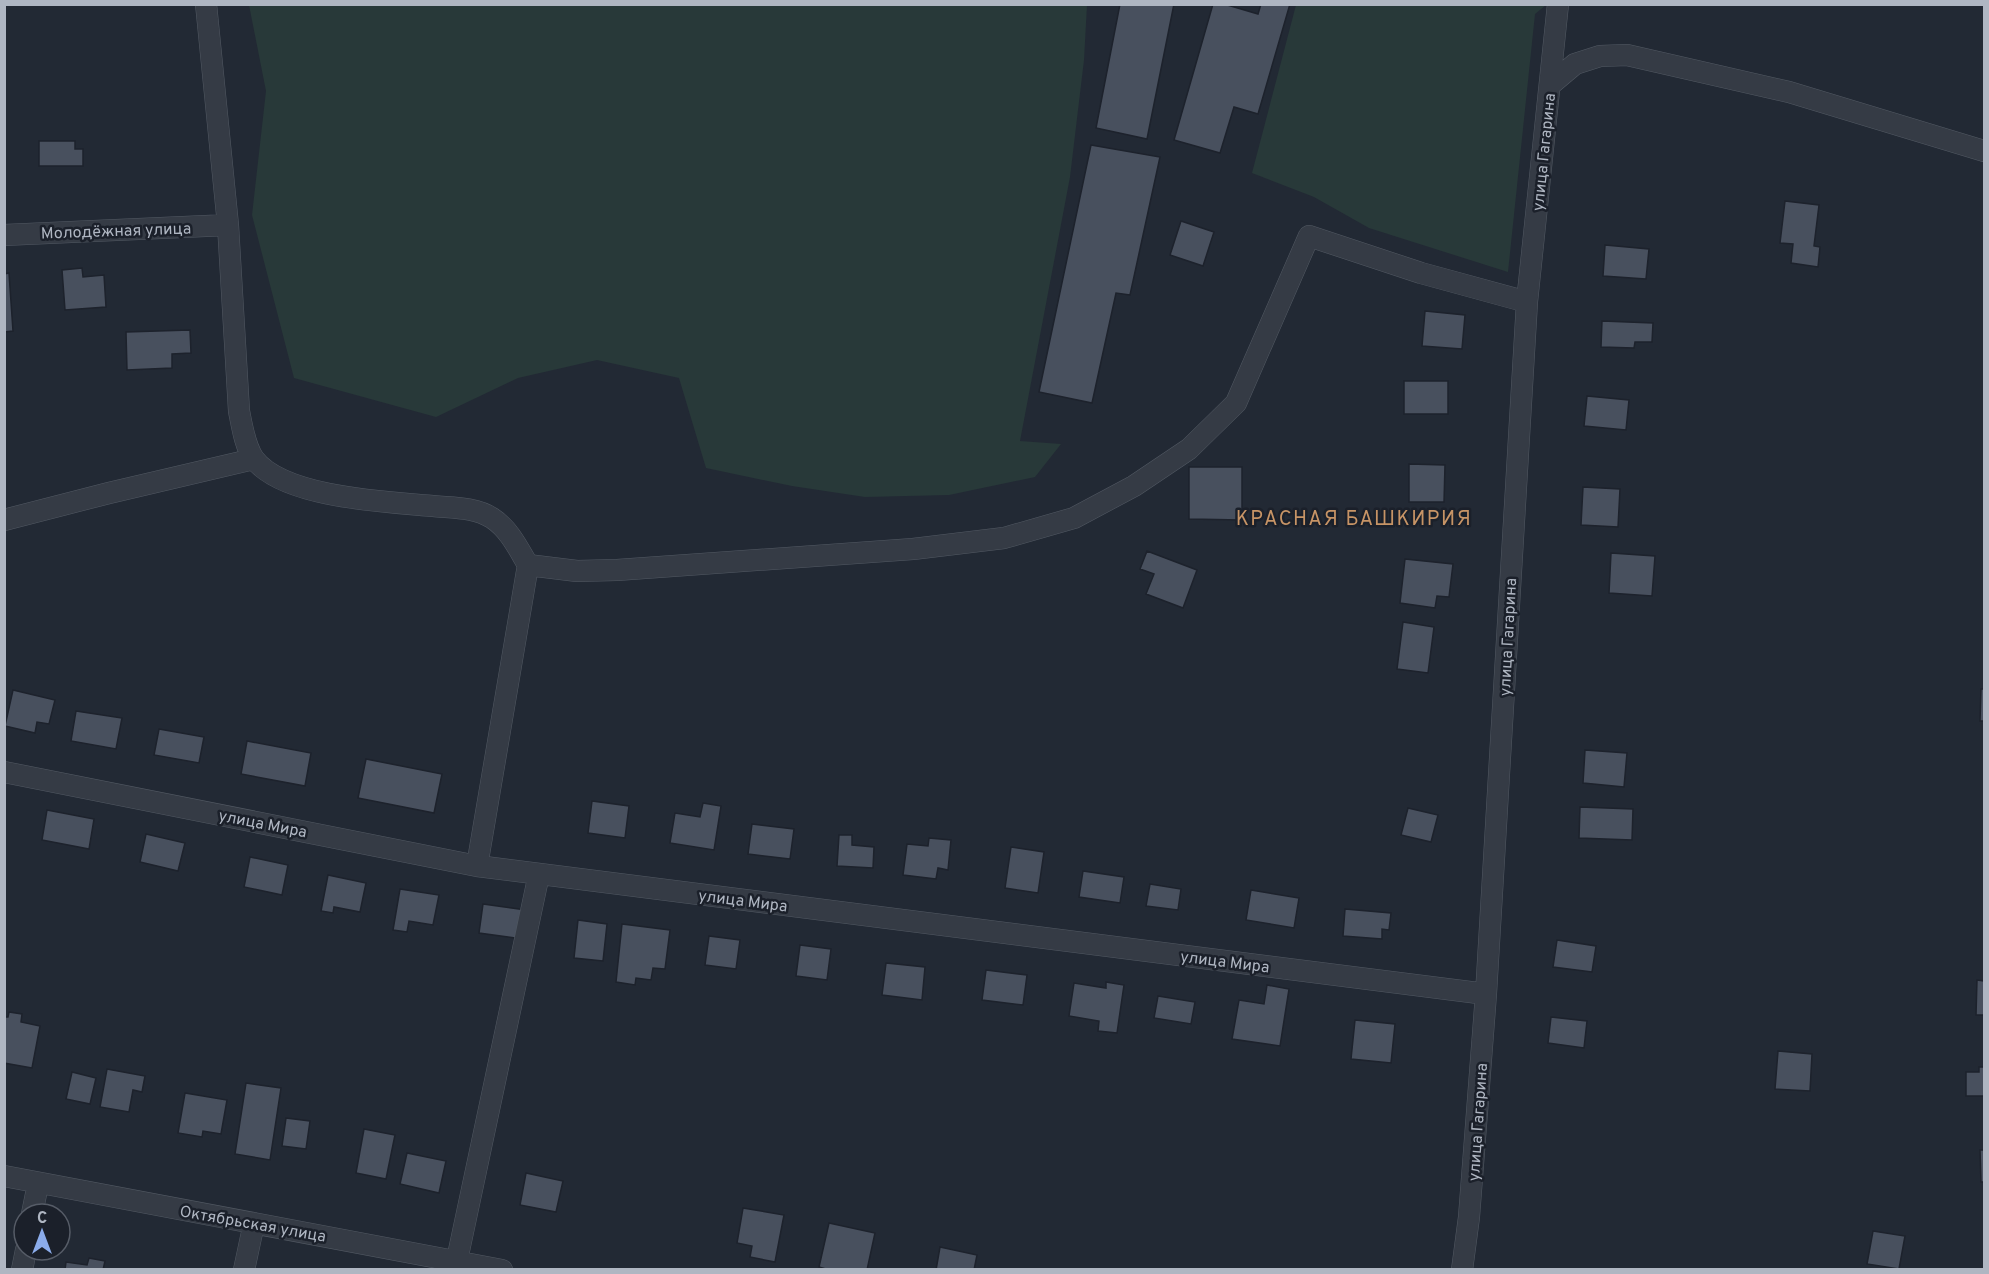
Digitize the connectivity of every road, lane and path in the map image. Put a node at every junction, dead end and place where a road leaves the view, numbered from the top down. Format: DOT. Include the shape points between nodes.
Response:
graph roads {
  1 [pos="206,4"];
  2 [pos="1558,4"];
  3 [pos="1550,85"];
  4 [pos="1984,151"];
  5 [pos="228,225"];
  6 [pos="4,235"];
  7 [pos="1527,302"];
  8 [pos="254,459"];
  9 [pos="4,520"];
  10 [pos="528,565"];
  11 [pos="4,772"];
  12 [pos="477,866"];
  13 [pos="539,874"];
  14 [pos="1486,994"];
  15 [pos="4,1176"];
  16 [pos="38,1184"];
  17 [pos="34,1202"];
  18 [pos="254,1223"];
  19 [pos="457,1260"];
  20 [pos="244,1269"];
  21 [pos="502,1269"];
  22 [pos="1462,1269"];
  1 -- 5 [label="street"];
  2 -- 3 [label="street, улица Гагарина"];
  3 -- 4 [label="street" via="1575,64 1600,56 1627,55 1789,92"];
  3 -- 7 [label="street, улица Гагарина"];
  5 -- 6 [label="street, Молодёжная улица"];
  5 -- 8 [label="street" via="239,411"];
  7 -- 10 [label="street" via="1309,236 1236,403 1188,449 1134,486 1074,518 1004,538 913,549 617,570 577,571"];
  7 -- 14 [label="street, улица Гагарина"];
  8 -- 9 [label="street"];
  8 -- 10 [label="street" via="272,474 308,490 468,509 491,517 509,533"];
  10 -- 12 [label="street"];
  11 -- 12 [label="street, улица Мира"];
  12 -- 13 [label="street, улица Мира"];
  13 -- 14 [label="street, улица Мира"];
  13 -- 19 [label="street"];
  14 -- 22 [label="street, улица Гагарина"];
  15 -- 16 [label="street, Октябрьская улица"];
  16 -- 17 [label="street"];
  16 -- 18 [label="street, Октябрьская улица"];
  18 -- 19 [label="street, Октябрьская улица"];
  18 -- 20 [label="street"];
  19 -- 21 [label="street, Октябрьская улица"];
}
